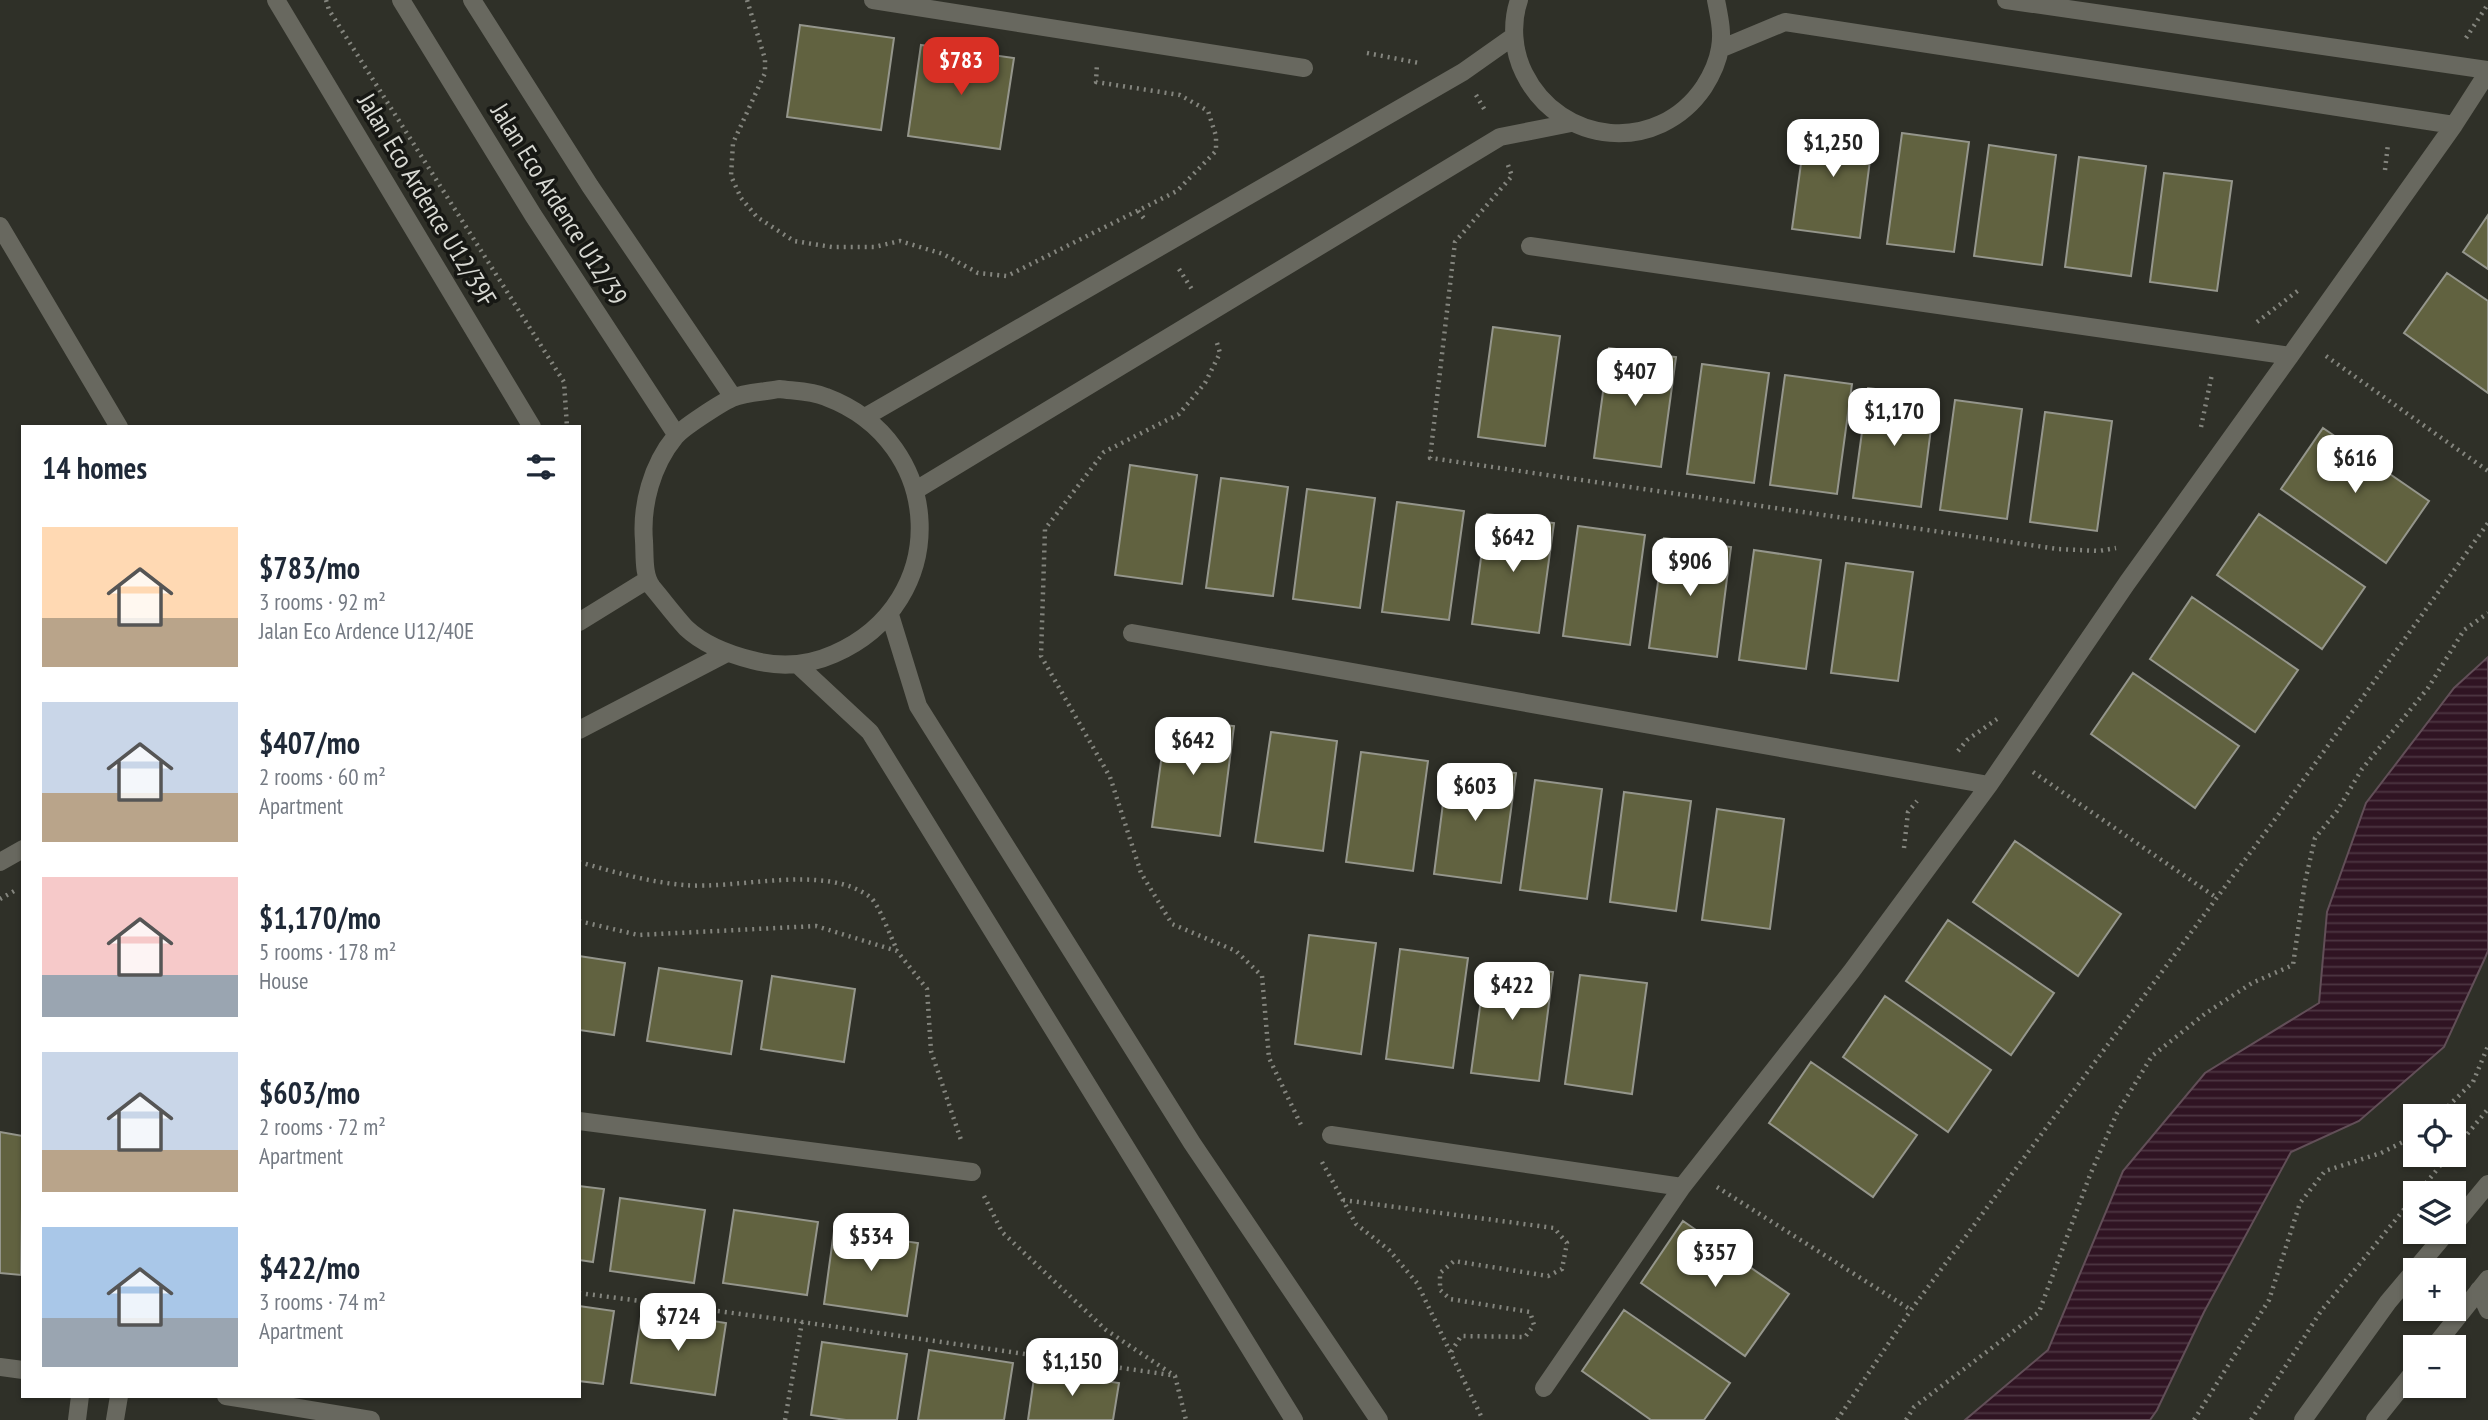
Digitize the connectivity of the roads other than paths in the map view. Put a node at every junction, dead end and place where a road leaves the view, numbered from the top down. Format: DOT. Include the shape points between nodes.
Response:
graph roads {
  1 [pos="276,0"];
  2 [pos="401,0"];
  3 [pos="472,0"];
  4 [pos="873,0"];
  5 [pos="1519,0"];
  6 [pos="1716,0"];
  7 [pos="2006,0"];
  8 [pos="1514,36"];
  9 [pos="1720,50"];
  10 [pos="1304,68"];
  11 [pos="2488,71"];
  12 [pos="1571,123"];
  13 [pos="2454,125"];
  14 [pos="0,226"];
  15 [pos="1530,246"];
  16 [pos="2290,356"];
  17 [pos="733,397"];
  18 [pos="865,417"];
  19 [pos="118,425"];
  20 [pos="531,425"];
  21 [pos="676,434"];
  22 [pos="916,490"];
  23 [pos="647,580"];
  24 [pos="890,614"];
  25 [pos="581,621"];
  26 [pos="1132,633"];
  27 [pos="725,654"];
  28 [pos="797,665"];
  29 [pos="581,729"];
  30 [pos="1989,785"];
  31 [pos="21,850"];
  32 [pos="0,862"];
  33 [pos="581,1121"];
  34 [pos="1331,1135"];
  35 [pos="972,1172"];
  36 [pos="1688,1180"];
  37 [pos="2488,1184"];
  38 [pos="2466,1211"];
  39 [pos="2437,1244"];
  40 [pos="2483,1284"];
  41 [pos="2488,1310"];
  42 [pos="2443,1335"];
  43 [pos="0,1367"];
  44 [pos="21,1370"];
  45 [pos="2403,1385"];
  46 [pos="1544,1388"];
  47 [pos="80,1398"];
  48 [pos="119,1398"];
  49 [pos="238,1398"];
  50 [pos="77,1420"];
  51 [pos="115,1420"];
  52 [pos="371,1420"];
  53 [pos="1294,1420"];
  54 [pos="1379,1420"];
  55 [pos="2303,1420"];
  56 [pos="2375,1420"];
  1 -- 20 [label="street, Jalan Eco Ardence U12/39F"];
  2 -- 21 [label="street, Jalan Eco Ardence U12/39" via="533,215"];
  3 -- 17 [label="street, Jalan Eco Ardence U12/39" via="590,186"];
  4 -- 10 [label="street"];
  5 -- 8 [label="street"];
  6 -- 9 [label="street"];
  7 -- 11 [label="street"];
  8 -- 12 [label="street" via="1519,63 1531,87"];
  8 -- 18 [label="street" via="1463,72"];
  9 -- 12 [label="street" via="1695,100 1650,129 1596,132"];
  9 -- 13 [label="street" via="1785,22"];
  11 -- 13 [label="street"];
  12 -- 22 [label="street" via="1500,137"];
  13 -- 16 [label="street"];
  14 -- 19 [label="street"];
  15 -- 16 [label="street"];
  16 -- 30 [label="street"];
  17 -- 18 [label="street" via="779,389 825,396"];
  17 -- 21 [label="street"];
  18 -- 22 [label="street" via="897,450"];
  21 -- 23 [label="street" via="647,491 643,531"];
  22 -- 24 [label="street" via="921,534 915,566"];
  23 -- 25 [label="street"];
  23 -- 27 [label="street" via="688,629"];
  24 -- 28 [label="street" via="856,644"];
  24 -- 54 [label="street" via="918,706 1192,1143"];
  26 -- 30 [label="street"];
  27 -- 28 [label="street" via="770,665"];
  27 -- 29 [label="street"];
  28 -- 53 [label="street" via="870,732"];
  30 -- 36 [label="street" via="1851,972"];
  31 -- 32 [label="street"];
  33 -- 35 [label="street"];
  34 -- 36 [label="street"];
  36 -- 46 [label="street"];
  37 -- 38 [label="street"];
  39 -- 55 [label="street"];
  40 -- 41 [label="street"];
  40 -- 42 [label="street"];
  43 -- 44 [label="street"];
  45 -- 56 [label="street"];
  47 -- 50 [label="street"];
  48 -- 51 [label="street"];
  49 -- 52 [label="street"];
}
